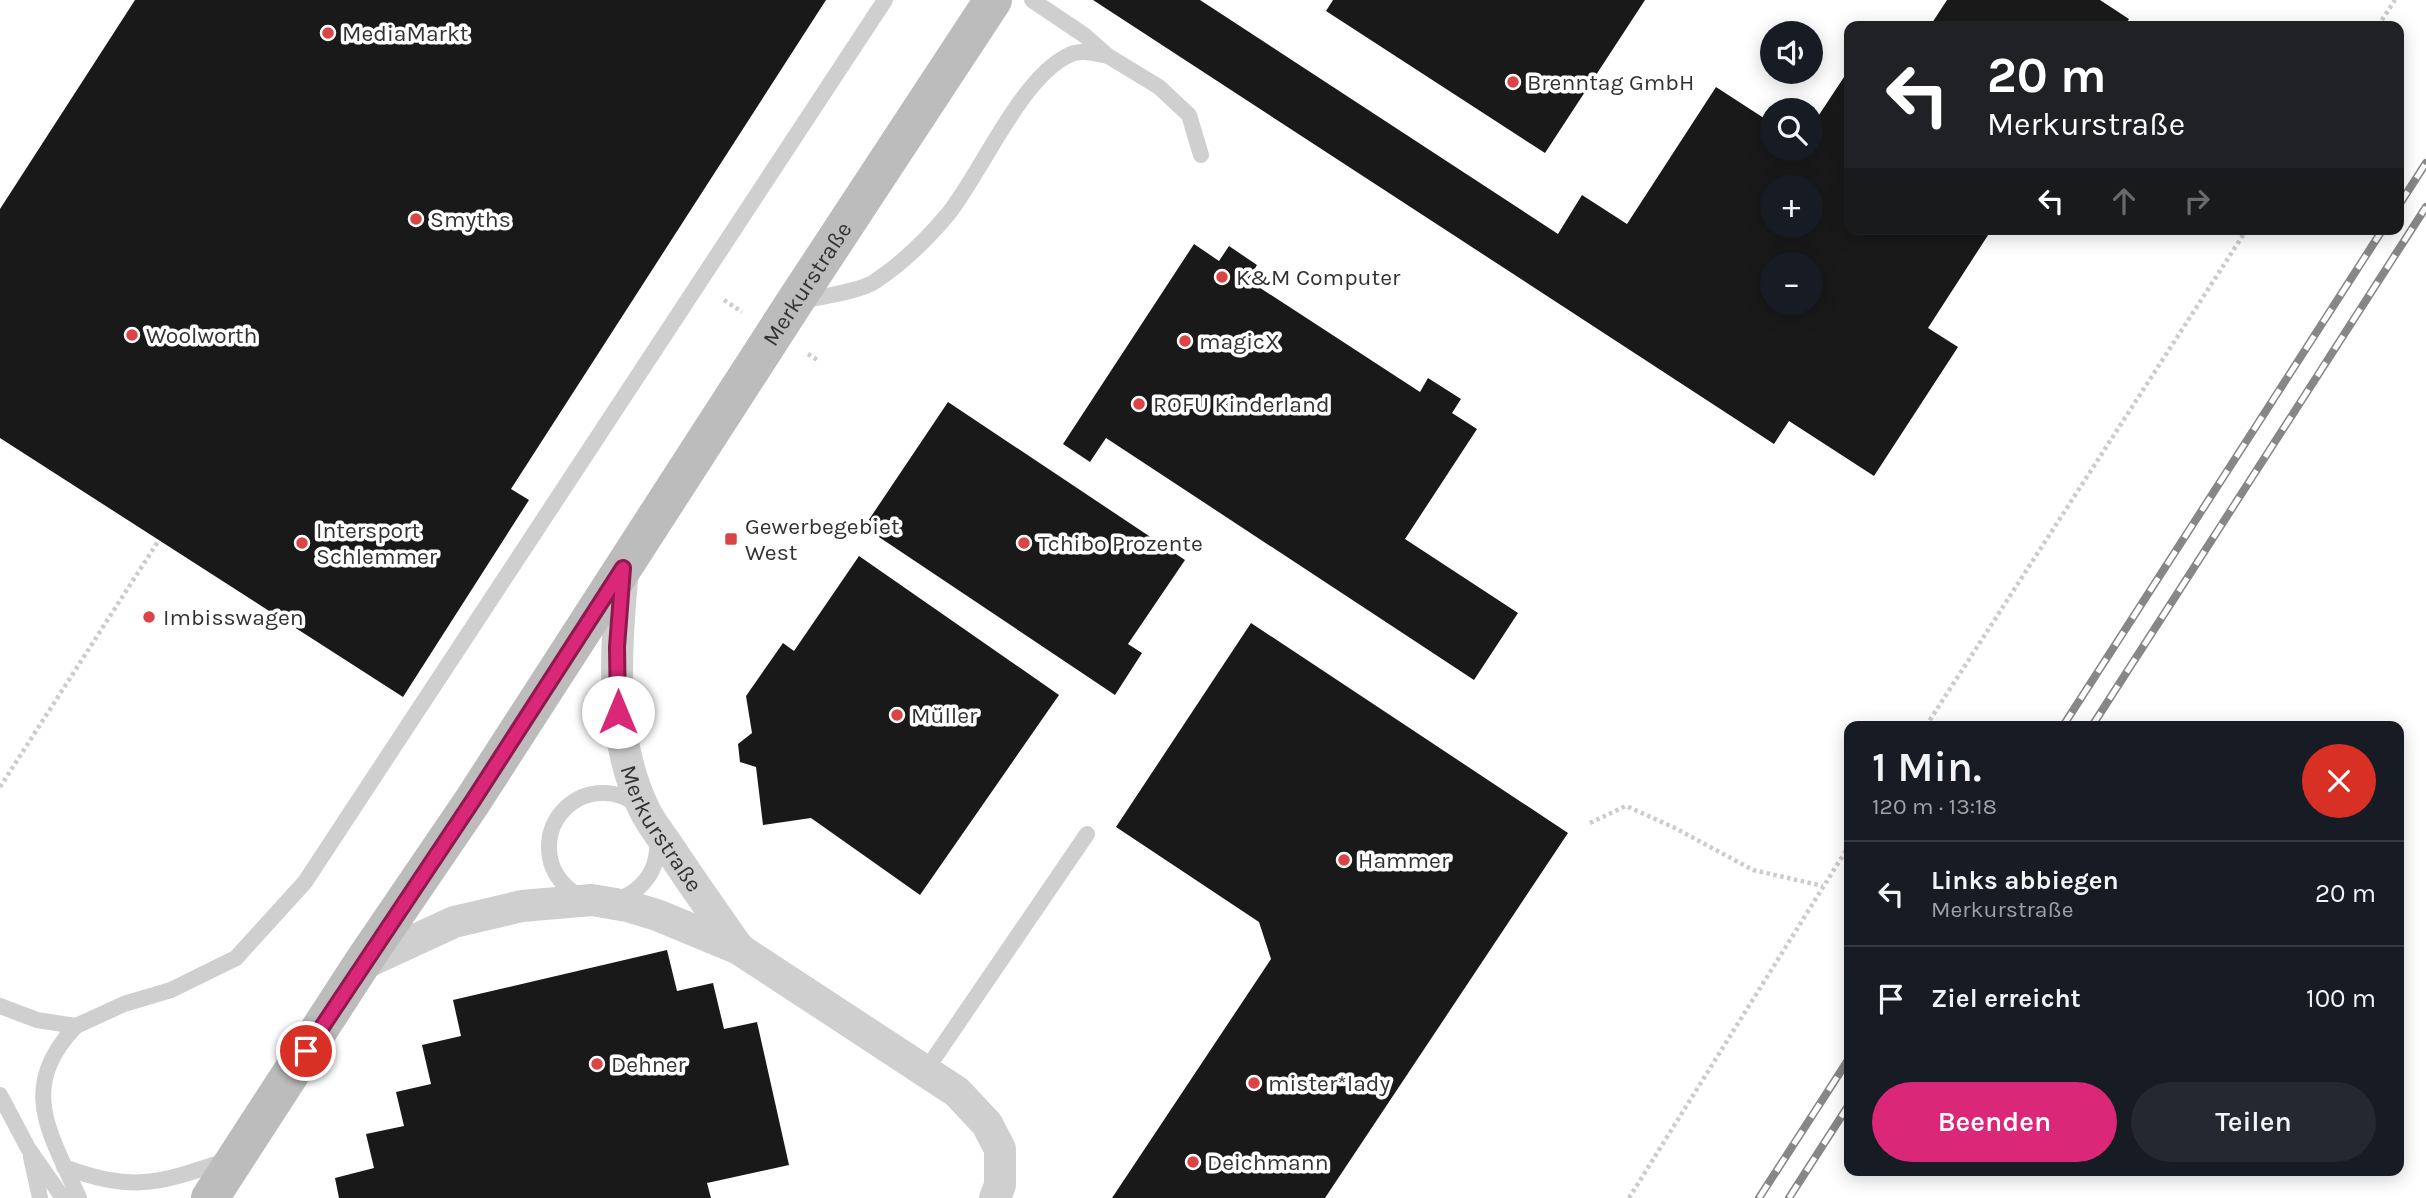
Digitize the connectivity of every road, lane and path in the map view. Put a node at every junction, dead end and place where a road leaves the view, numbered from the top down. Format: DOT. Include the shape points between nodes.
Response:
graph roads {
  1 [pos="884,0"];
  2 [pos="993,0"];
  3 [pos="1032,0"];
  4 [pos="2395,0"];
  5 [pos="2381,21"];
  6 [pos="1108,56"];
  7 [pos="1200,155"];
  8 [pos="2243,235"];
  9 [pos="793,303"];
  10 [pos="725,534"];
  11 [pos="731,539"];
  12 [pos="159,540"];
  13 [pos="623,568"];
  14 [pos="1929,721"];
  15 [pos="0,787"];
  16 [pos="646,813"];
  17 [pos="1590,823"];
  18 [pos="1087,834"];
  19 [pos="1844,853"];
  20 [pos="1823,886"];
  21 [pos="592,900"];
  22 [pos="739,949"];
  23 [pos="361,965"];
  24 [pos="0,1006"];
  25 [pos="76,1026"];
  26 [pos="926,1070"];
  27 [pos="0,1095"];
  28 [pos="28,1148"];
  29 [pos="236,1158"];
  30 [pos="64,1167"];
  31 [pos="40,1198"];
  32 [pos="63,1198"];
  33 [pos="79,1198"];
  34 [pos="210,1198"];
  35 [pos="995,1198"];
  36 [pos="1629,1198"];
  1 -- 25 [label="lane" via="305,883 236,958 171,990 124,1004"];
  2 -- 9 [label="street, Merkurstraße"];
  3 -- 6 [label="lane"];
  4 -- 5 [label="path"];
  6 -- 7 [label="lane" via="1159,87 1189,115"];
  6 -- 9 [label="lane" via="1083,51 1046,70 949,212 914,250 872,284"];
  8 -- 14 [label="path"];
  9 -- 13 [label="street, Merkurstraße"];
  10 -- 11 [label="path"];
  12 -- 15 [label="path"];
  13 -- 16 [label="street, Merkurstraße" via="618,712 626,760"];
  13 -- 23 [label="street, Merkurstraße"];
  16 -- 21 [label="lane" via="657,845 647,879 625,897"];
  16 -- 21 [label="lane" via="627,798 603,792 575,800 554,824 550,859 557,875 570,890"];
  16 -- 22 [label="street, Merkurstraße"];
  17 -- 20 [label="path" via="1626,806 1753,870"];
  18 -- 26 [label="lane"];
  19 -- 20 [label="path"];
  20 -- 36 [label="path"];
  21 -- 22 [label="street, Merkurstraße" via="657,915"];
  21 -- 23 [label="street, Merkurstraße" via="522,905 454,922"];
  22 -- 26 [label="street, Merkurstraße"];
  23 -- 29 [label="street, Merkurstraße"];
  24 -- 25 [label="lane" via="37,1020"];
  25 -- 30 [label="lane" via="61,1042 44,1076 42,1102"];
  26 -- 35 [label="street, Merkurstraße" via="957,1092 987,1124 1000,1149 1000,1185"];
  27 -- 28 [label="lane"];
  28 -- 31 [label="lane"];
  28 -- 32 [label="lane"];
  29 -- 30 [label="lane" via="173,1179 139,1184 113,1182"];
  29 -- 34 [label="street, Merkurstraße"];
  30 -- 33 [label="lane"];
}
